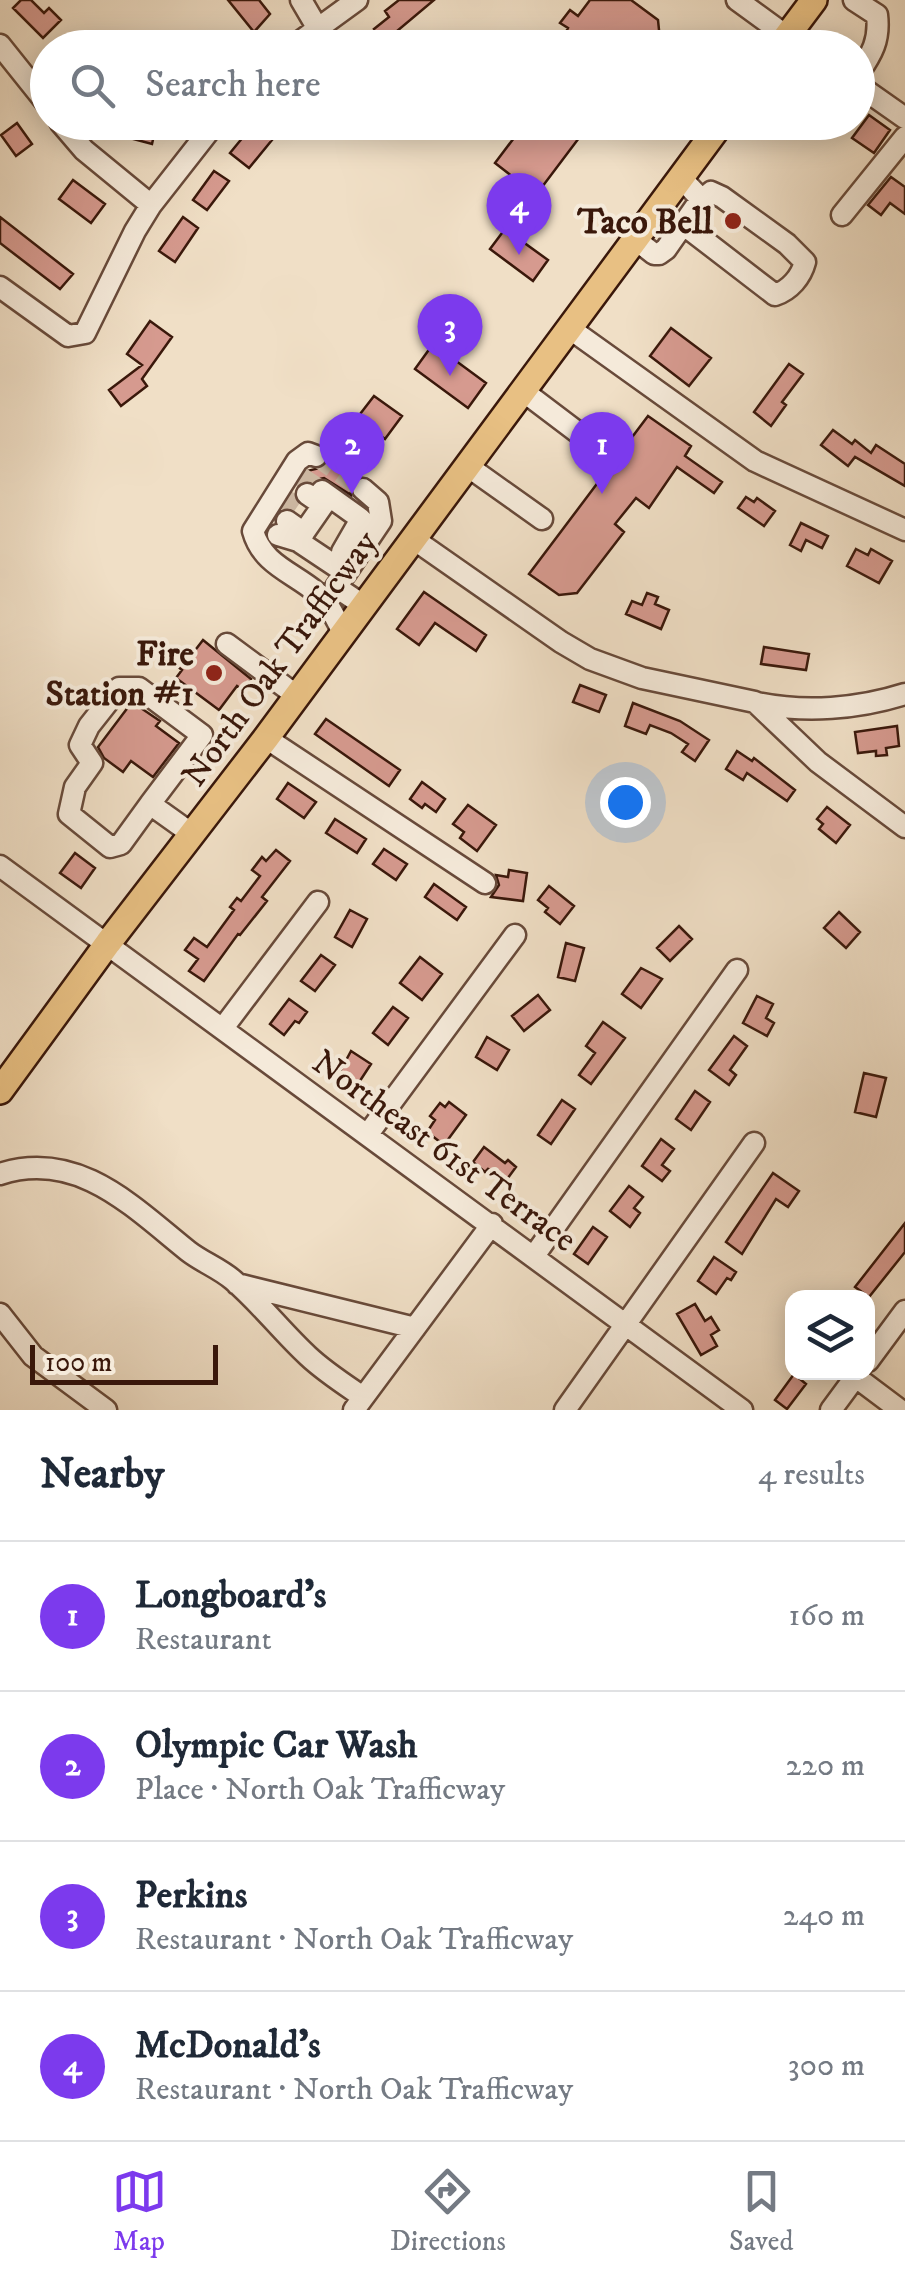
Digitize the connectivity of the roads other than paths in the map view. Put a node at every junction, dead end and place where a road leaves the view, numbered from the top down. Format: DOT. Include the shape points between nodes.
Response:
graph roads {
  1 [pos="301,0"];
  2 [pos="356,0"];
  3 [pos="738,0"];
  4 [pos="814,0"];
  5 [pos="854,0"];
  6 [pos="318,29"];
  7 [pos="773,30"];
  8 [pos="797,30"];
  9 [pos="0,44"];
  10 [pos="875,48"];
  11 [pos="30,82"];
  12 [pos="875,97"];
  13 [pos="905,118"];
  14 [pos="905,137"];
  15 [pos="75,140"];
  16 [pos="202,140"];
  17 [pos="709,140"];
  18 [pos="681,178"];
  19 [pos="701,202"];
  20 [pos="151,204"];
  21 [pos="842,215"];
  22 [pos="684,225"];
  23 [pos="635,239"];
  24 [pos="0,287"];
  25 [pos="569,328"];
  26 [pos="522,391"];
  27 [pos="597,448"];
  28 [pos="316,456"];
  29 [pos="466,464"];
  30 [pos="363,489"];
  31 [pos="289,507"];
  32 [pos="542,520"];
  33 [pos="905,530"];
  34 [pos="412,538"];
  35 [pos="336,578"];
  36 [pos="363,605"];
  37 [pos="343,632"];
  38 [pos="227,644"];
  39 [pos="905,694"];
  40 [pos="297,696"];
  41 [pos="755,702"];
  42 [pos="266,738"];
  43 [pos="150,804"];
  44 [pos="905,827"];
  45 [pos="192,834"];
  46 [pos="0,866"];
  47 [pos="484,884"];
  48 [pos="318,902"];
  49 [pos="516,935"];
  50 [pos="108,944"];
  51 [pos="736,970"];
  52 [pos="224,1028"];
  53 [pos="0,1091"];
  54 [pos="368,1134"];
  55 [pos="754,1143"];
  56 [pos="0,1174"];
  57 [pos="492,1224"];
  58 [pos="534,1256"];
  59 [pos="236,1284"];
  60 [pos="905,1311"];
  61 [pos="0,1314"];
  62 [pos="626,1324"];
  63 [pos="415,1328"];
  64 [pos="875,1351"];
  65 [pos="854,1380"];
  66 [pos="871,1380"];
  67 [pos="358,1404"];
  68 [pos="106,1410"];
  69 [pos="564,1410"];
  70 [pos="742,1410"];
  71 [pos="831,1410"];
  72 [pos="900,1410"];
  1 -- 6 [label="street"];
  2 -- 6 [label="street"];
  3 -- 7 [label="street"];
  4 -- 8 [label="main road"];
  5 -- 10 [label="street" via="877,15"];
  9 -- 11 [label="street"];
  12 -- 13 [label="street"];
  14 -- 21 [label="street"];
  15 -- 20 [label="street"];
  16 -- 20 [label="street"];
  17 -- 18 [label="main road, North Oak Trafficway"];
  18 -- 19 [label="street"];
  18 -- 23 [label="main road, North Oak Trafficway"];
  19 -- 22 [label="street"];
  19 -- 22 [label="street" via="711,192 722,196 787,244 805,262 802,272 775,295"];
  20 -- 24 [label="street" via="85,334 68,336"];
  22 -- 23 [label="street" via="659,254"];
  23 -- 25 [label="main road, North Oak Trafficway"];
  25 -- 26 [label="main road, North Oak Trafficway"];
  25 -- 33 [label="street" via="756,461"];
  26 -- 27 [label="street"];
  26 -- 29 [label="main road, North Oak Trafficway"];
  28 -- 31 [label="street" via="302,456"];
  29 -- 32 [label="street"];
  29 -- 34 [label="main road, North Oak Trafficway"];
  30 -- 35 [label="street" via="378,502 382,520"];
  31 -- 35 [label="street"];
  31 -- 35 [label="street" via="361,519"];
  31 -- 35 [label="street" via="253,530 266,556"];
  34 -- 36 [label="main road, North Oak Trafficway"];
  34 -- 41 [label="street" via="590,658 642,678"];
  35 -- 36 [label="street"];
  35 -- 37 [label="street" via="331,608"];
  36 -- 37 [label="main road, North Oak Trafficway"];
  37 -- 40 [label="main road, North Oak Trafficway"];
  38 -- 40 [label="street"];
  39 -- 41 [label="street" via="833,708"];
  40 -- 42 [label="main road, North Oak Trafficway"];
  41 -- 44 [label="street" via="818,762"];
  42 -- 45 [label="main road, North Oak Trafficway"];
  42 -- 47 [label="street"];
  43 -- 43 [label="street" via="121,844 110,847 69,814 76,786 92,764 80,744 119,688 139,688 202,735"];
  43 -- 45 [label="street"];
  45 -- 50 [label="main road, North Oak Trafficway"];
  46 -- 50 [label="street, Northeast 61st Terrace"];
  48 -- 52 [label="street"];
  49 -- 54 [label="street"];
  50 -- 52 [label="street, Northeast 61st Terrace"];
  50 -- 53 [label="main road, North Oak Trafficway"];
  51 -- 58 [label="street"];
  52 -- 54 [label="street, Northeast 61st Terrace"];
  54 -- 57 [label="street, Northeast 61st Terrace"];
  55 -- 62 [label="street"];
  56 -- 59 [label="street" via="47,1167 91,1181 136,1206"];
  57 -- 58 [label="street, Northeast 61st Terrace"];
  57 -- 63 [label="street"];
  58 -- 62 [label="street, Northeast 61st Terrace"];
  59 -- 63 [label="street"];
  59 -- 67 [label="street"];
  60 -- 64 [label="street"];
  61 -- 68 [label="street" via="33,1356"];
  62 -- 69 [label="street"];
  62 -- 70 [label="street, Northeast 61st Terrace"];
  63 -- 67 [label="street"];
  65 -- 71 [label="street"];
  66 -- 72 [label="street"];
}
